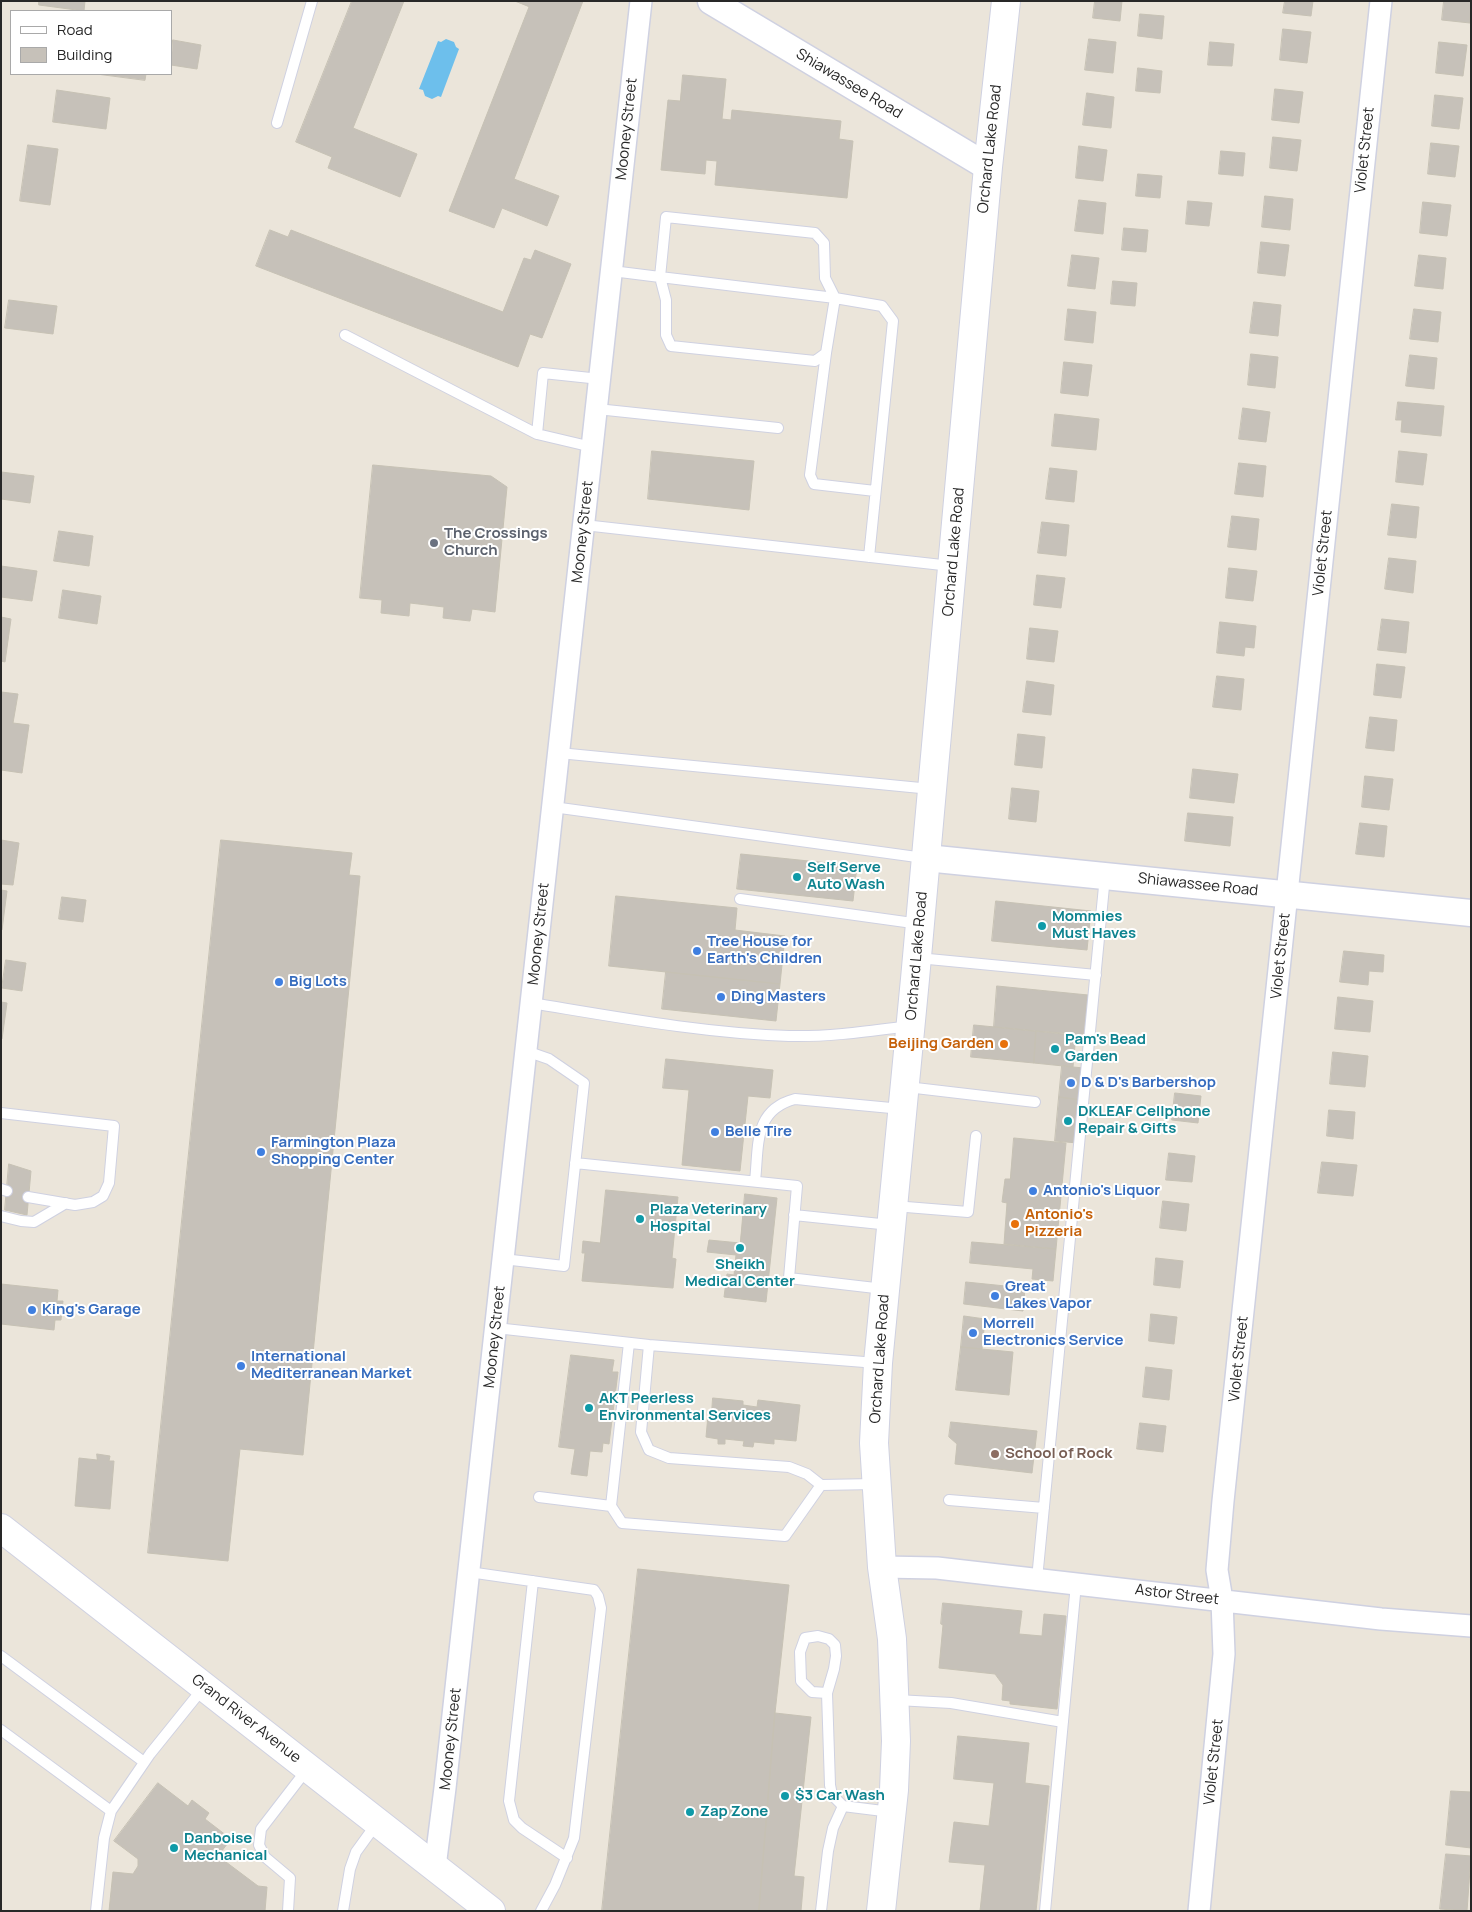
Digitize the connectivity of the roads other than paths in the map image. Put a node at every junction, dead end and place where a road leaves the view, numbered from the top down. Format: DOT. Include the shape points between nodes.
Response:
graph roads {
  1 [pos="312,1"];
  2 [pos="642,1"];
  3 [pos="711,1"];
  4 [pos="1006,1"];
  5 [pos="1381,1"];
  6 [pos="277,123"];
  7 [pos="988,167"];
  8 [pos="612,270"];
  9 [pos="660,277"];
  10 [pos="835,298"];
  11 [pos="345,335"];
  12 [pos="826,353"];
  13 [pos="600,379"];
  14 [pos="597,409"];
  15 [pos="778,428"];
  16 [pos="537,434"];
  17 [pos="592,446"];
  18 [pos="875,491"];
  19 [pos="584,525"];
  20 [pos="869,557"];
  21 [pos="952,566"];
  22 [pos="559,753"];
  23 [pos="932,789"];
  24 [pos="553,807"];
  25 [pos="926,858"];
  26 [pos="1105,876"];
  27 [pos="1288,894"];
  28 [pos="740,899"];
  29 [pos="1471,913"];
  30 [pos="920,924"];
  31 [pos="917,958"];
  32 [pos="1096,975"];
  33 [pos="532,1003"];
  34 [pos="911,1026"];
  35 [pos="526,1051"];
  36 [pos="904,1098"];
  37 [pos="1035,1102"];
  38 [pos="1,1113"];
  39 [pos="976,1136"];
  40 [pos="575,1163"];
  41 [pos="755,1182"];
  42 [pos="28,1197"];
  43 [pos="66,1203"];
  44 [pos="794,1215"];
  45 [pos="1,1216"];
  46 [pos="892,1216"];
  47 [pos="503,1259"];
  48 [pos="885,1289"];
  49 [pos="496,1328"];
  50 [pos="629,1343"];
  51 [pos="649,1345"];
  52 [pos="878,1363"];
  53 [pos="821,1484"];
  54 [pos="877,1484"];
  55 [pos="540,1498"];
  56 [pos="949,1500"];
  57 [pos="612,1506"];
  58 [pos="1044,1508"];
  59 [pos="4,1535"];
  60 [pos="882,1567"];
  61 [pos="469,1572"];
  62 [pos="1037,1579"];
  63 [pos="533,1581"];
  64 [pos="1076,1584"];
  65 [pos="1222,1600"];
  66 [pos="1471,1626"];
  67 [pos="1,1656"];
  68 [pos="204,1686"];
  69 [pos="827,1693"];
  70 [pos="896,1700"];
  71 [pos="1063,1722"];
  72 [pos="1,1730"];
  73 [pos="144,1762"];
  74 [pos="308,1768"];
  75 [pos="843,1806"];
  76 [pos="111,1811"];
  77 [pos="892,1812"];
  78 [pos="378,1822"];
  79 [pos="567,1858"];
  80 [pos="435,1867"];
  81 [pos="96,1911"];
  82 [pos="288,1911"];
  83 [pos="343,1911"];
  84 [pos="491,1911"];
  85 [pos="541,1911"];
  86 [pos="821,1911"];
  87 [pos="881,1911"];
  88 [pos="1044,1911"];
  89 [pos="1199,1911"];
  1 -- 6 [label="lane"];
  2 -- 8 [label="street, Mooney Street"];
  3 -- 7 [label="street, Shiawassee Road"];
  4 -- 7 [label="main road, Orchard Lake Road"];
  5 -- 27 [label="street, Violet Street"];
  7 -- 21 [label="main road, Orchard Lake Road"];
  8 -- 9 [label="lane"];
  8 -- 13 [label="street, Mooney Street"];
  9 -- 10 [label="lane"];
  9 -- 10 [label="lane" via="666,216 815,233 824,243 825,278"];
  9 -- 12 [label="lane" via="666,300 666,335 672,346 816,361"];
  10 -- 12 [label="lane"];
  10 -- 18 [label="lane" via="882,306 893,322"];
  11 -- 16 [label="lane"];
  12 -- 18 [label="lane" via="810,475 814,484"];
  13 -- 14 [label="street, Mooney Street"];
  13 -- 16 [label="lane" via="543,373"];
  14 -- 15 [label="lane"];
  14 -- 17 [label="street, Mooney Street"];
  16 -- 17 [label="lane"];
  17 -- 19 [label="street, Mooney Street"];
  18 -- 20 [label="lane"];
  19 -- 20 [label="lane"];
  19 -- 22 [label="street, Mooney Street"];
  20 -- 21 [label="lane"];
  21 -- 23 [label="main road, Orchard Lake Road"];
  22 -- 23 [label="lane"];
  22 -- 24 [label="street, Mooney Street"];
  23 -- 25 [label="main road, Orchard Lake Road"];
  24 -- 25 [label="lane"];
  24 -- 33 [label="street, Mooney Street"];
  25 -- 26 [label="street, Shiawassee Road"];
  25 -- 30 [label="main road, Orchard Lake Road"];
  26 -- 27 [label="street, Shiawassee Road"];
  26 -- 32 [label="lane"];
  27 -- 29 [label="street, Shiawassee Road"];
  27 -- 65 [label="street, Violet Street" via="1223,1501 1217,1570"];
  28 -- 30 [label="lane"];
  30 -- 31 [label="main road, Orchard Lake Road"];
  31 -- 32 [label="lane"];
  31 -- 34 [label="main road, Orchard Lake Road"];
  32 -- 58 [label="lane"];
  33 -- 34 [label="lane" via="723,1032 826,1035"];
  33 -- 35 [label="street, Mooney Street"];
  34 -- 36 [label="main road, Orchard Lake Road"];
  35 -- 40 [label="lane" via="549,1058 584,1083"];
  35 -- 47 [label="street, Mooney Street"];
  36 -- 37 [label="lane"];
  36 -- 41 [label="lane" via="795,1099 782,1102 766,1115 761,1127"];
  36 -- 46 [label="main road, Orchard Lake Road"];
  38 -- 43 [label="lane" via="114,1126 109,1182 103,1196 93,1202"];
  39 -- 46 [label="lane" via="968,1212"];
  40 -- 41 [label="lane"];
  40 -- 47 [label="lane" via="564,1266"];
  41 -- 44 [label="lane" via="797,1186"];
  42 -- 43 [label="lane"];
  43 -- 45 [label="lane" via="34,1222"];
  44 -- 46 [label="lane"];
  44 -- 48 [label="lane" via="788,1278"];
  46 -- 48 [label="main road, Orchard Lake Road"];
  47 -- 49 [label="street, Mooney Street"];
  48 -- 52 [label="main road, Orchard Lake Road"];
  49 -- 50 [label="lane"];
  49 -- 61 [label="street, Mooney Street"];
  50 -- 51 [label="lane"];
  50 -- 57 [label="lane"];
  51 -- 52 [label="lane"];
  51 -- 53 [label="lane" via="641,1432 649,1450 669,1458 789,1467"];
  52 -- 54 [label="main road, Orchard Lake Road" via="874,1443"];
  53 -- 54 [label="lane"];
  53 -- 57 [label="lane" via="785,1536 622,1523"];
  54 -- 60 [label="main road, Orchard Lake Road"];
  55 -- 57 [label="lane"];
  56 -- 58 [label="lane"];
  58 -- 62 [label="lane"];
  59 -- 68 [label="main road, Grand River Avenue"];
  60 -- 62 [label="street, Astor Street" via="937,1568"];
  60 -- 70 [label="main road, Orchard Lake Road"];
  61 -- 63 [label="lane"];
  61 -- 80 [label="street, Mooney Street"];
  62 -- 64 [label="street, Astor Street"];
  63 -- 79 [label="lane" via="509,1801 514,1820 522,1828"];
  63 -- 79 [label="lane" via="594,1590 601,1608 574,1838"];
  64 -- 65 [label="street, Astor Street"];
  64 -- 71 [label="lane"];
  65 -- 66 [label="street, Astor Street"];
  65 -- 89 [label="street, Violet Street" via="1224,1654"];
  67 -- 73 [label="lane"];
  68 -- 73 [label="lane"];
  68 -- 74 [label="main road, Grand River Avenue"];
  69 -- 69 [label="lane" via="836,1656 834,1645 829,1639 818,1636 805,1638 800,1652 801,1681 812,1692"];
  69 -- 75 [label="lane" via="830,1785 832,1795"];
  70 -- 71 [label="lane" via="951,1702"];
  70 -- 77 [label="main road, Orchard Lake Road"];
  71 -- 88 [label="lane"];
  72 -- 76 [label="lane"];
  73 -- 76 [label="lane"];
  74 -- 78 [label="main road, Grand River Avenue"];
  74 -- 82 [label="lane" via="261,1829 259,1845 265,1857 290,1878"];
  75 -- 77 [label="lane"];
  75 -- 86 [label="lane" via="831,1836"];
  76 -- 81 [label="lane" via="104,1838"];
  77 -- 87 [label="main road, Orchard Lake Road"];
  78 -- 80 [label="main road, Grand River Avenue"];
  78 -- 83 [label="lane" via="356,1852"];
  79 -- 85 [label="lane"];
  80 -- 84 [label="main road, Grand River Avenue"];
}
